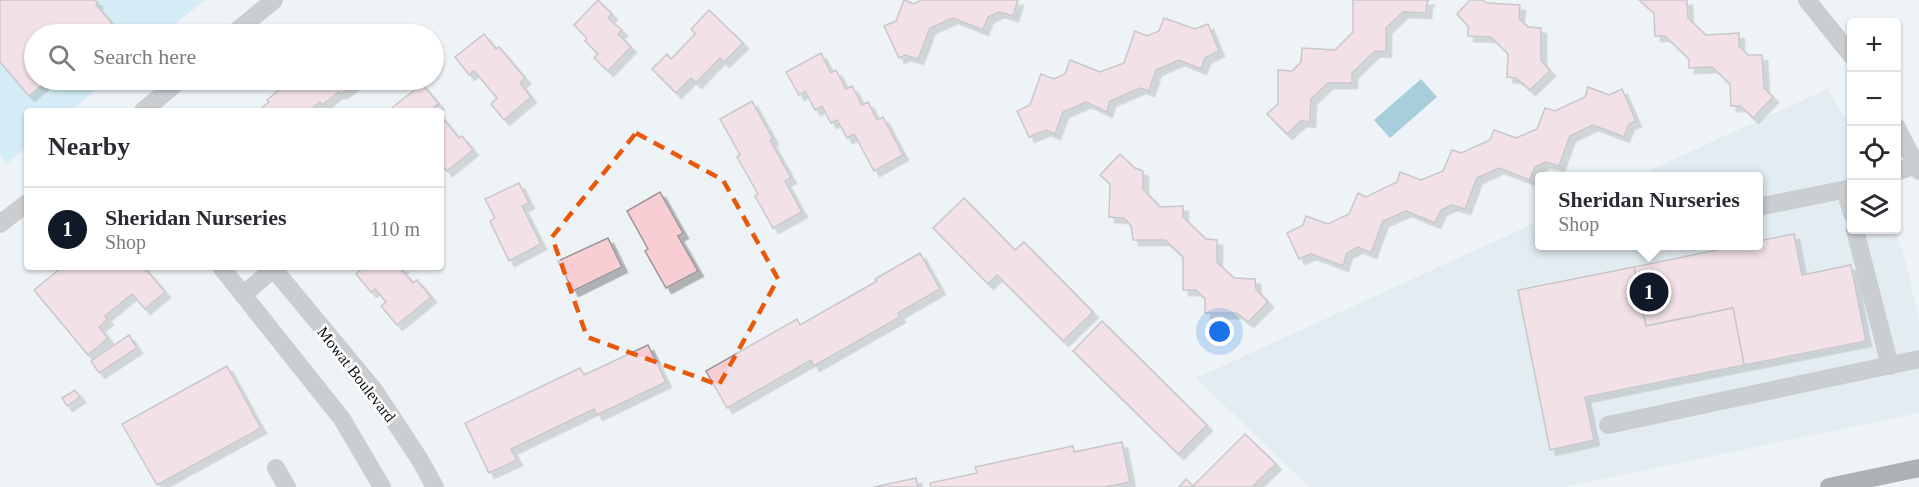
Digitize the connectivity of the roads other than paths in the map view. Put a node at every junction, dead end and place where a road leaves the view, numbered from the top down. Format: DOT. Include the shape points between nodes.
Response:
graph roads {
  1 [pos="274,0"];
  2 [pos="1807,0"];
  3 [pos="245,24"];
  4 [pos="1847,51"];
  5 [pos="169,90"];
  6 [pos="150,108"];
  7 [pos="1901,135"];
  8 [pos="1918,166"];
  9 [pos="1901,171"];
  10 [pos="1847,189"];
  11 [pos="24,205"];
  12 [pos="1763,206"];
  13 [pos="0,224"];
  14 [pos="1857,234"];
  15 [pos="223,270"];
  16 [pos="270,270"];
  17 [pos="274,270"];
  18 [pos="243,295"];
  19 [pos="1919,359"];
  20 [pos="1890,366"];
  21 [pos="1608,425"];
  22 [pos="276,468"];
  23 [pos="1919,468"];
  24 [pos="287,487"];
  25 [pos="382,487"];
  26 [pos="435,487"];
  27 [pos="1829,487"];
  1 -- 3 [label="street"];
  2 -- 4 [label="street"];
  5 -- 6 [label="street"];
  7 -- 8 [label="street"];
  8 -- 9 [label="street"];
  10 -- 12 [label="street"];
  11 -- 13 [label="street"];
  14 -- 20 [label="street"];
  15 -- 18 [label="street"];
  16 -- 18 [label="street"];
  17 -- 26 [label="street, Mowat Boulevard" via="374,390"];
  18 -- 25 [label="street" via="342,419"];
  19 -- 20 [label="street"];
  20 -- 21 [label="street"];
  22 -- 24 [label="street"];
  23 -- 27 [label="main road"];
}
